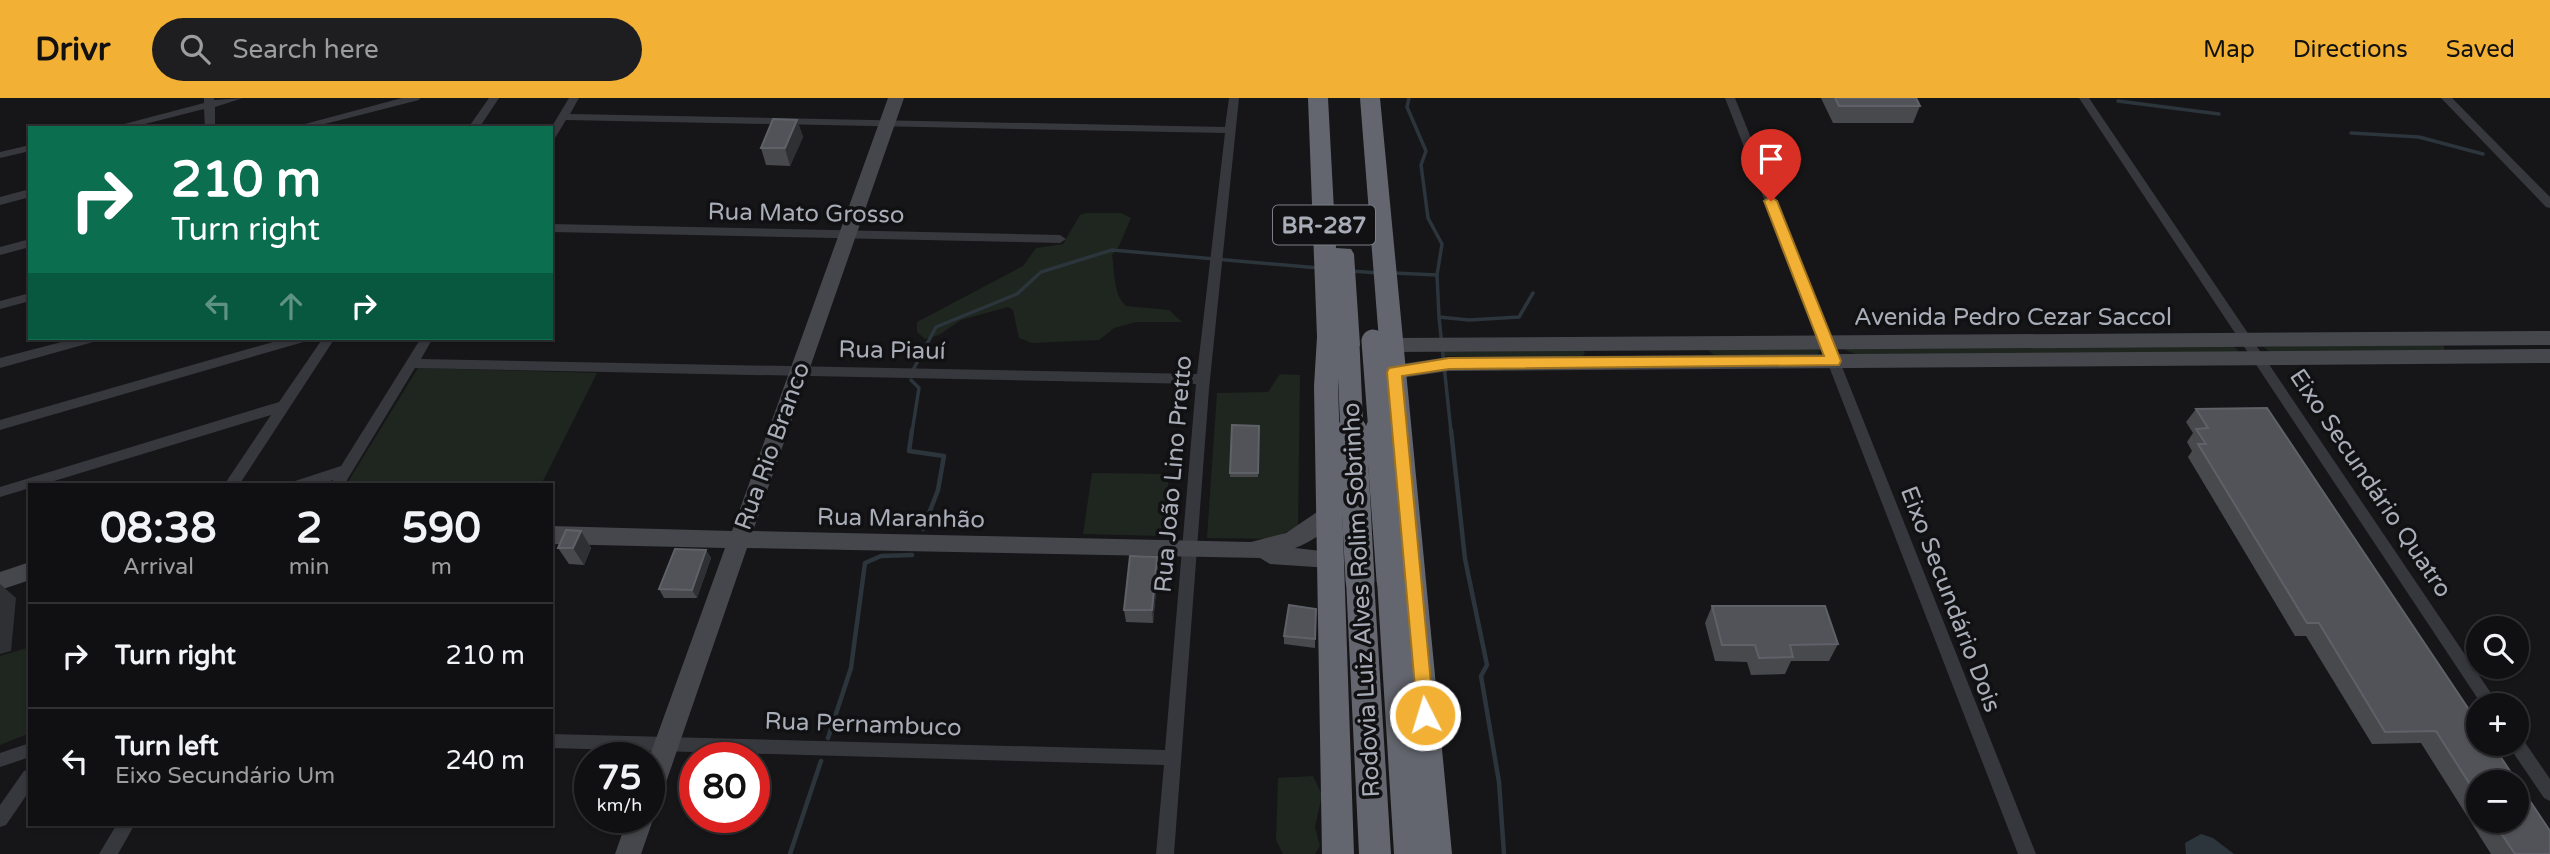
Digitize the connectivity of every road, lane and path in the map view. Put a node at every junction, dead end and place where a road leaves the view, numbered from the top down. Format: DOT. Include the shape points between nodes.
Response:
graph roads {
  1 [pos="238,98"];
  2 [pos="415,98"];
  3 [pos="494,98"];
  4 [pos="574,98"];
  5 [pos="896,98"];
  6 [pos="1234,98"];
  7 [pos="1318,98"];
  8 [pos="1335,98"];
  9 [pos="1356,98"];
  10 [pos="1370,98"];
  11 [pos="1730,98"];
  12 [pos="2084,98"];
  13 [pos="2446,98"];
  14 [pos="209,102"];
  15 [pos="563,117"];
  16 [pos="887,125"];
  17 [pos="121,126"];
  18 [pos="210,126"];
  19 [pos="303,126"];
  20 [pos="474,126"];
  21 [pos="1229,130"];
  22 [pos="553,132"];
  23 [pos="28,148"];
  24 [pos="0,155"];
  25 [pos="28,194"];
  26 [pos="0,201"];
  27 [pos="2550,204"];
  28 [pos="553,228"];
  29 [pos="849,235"];
  30 [pos="1060,239"];
  31 [pos="28,244"];
  32 [pos="0,251"];
  33 [pos="28,298"];
  34 [pos="0,305"];
  35 [pos="2550,338"];
  36 [pos="85,340"];
  37 [pos="295,340"];
  38 [pos="328,340"];
  39 [pos="426,340"];
  40 [pos="2245,340"];
  41 [pos="1826,342"];
  42 [pos="1360,346"];
  43 [pos="2550,356"];
  44 [pos="2258,358"];
  45 [pos="1834,361"];
  46 [pos="0,363"];
  47 [pos="412,363"];
  48 [pos="800,371"];
  49 [pos="1394,372"];
  50 [pos="1203,379"];
  51 [pos="283,406"];
  52 [pos="0,425"];
  53 [pos="346,470"];
  54 [pos="28,483"];
  55 [pos="30,483"];
  56 [pos="232,483"];
  57 [pos="306,483"];
  58 [pos="338,483"];
  59 [pos="0,492"];
  60 [pos="1329,512"];
  61 [pos="553,536"];
  62 [pos="737,540"];
  63 [pos="1190,550"];
  64 [pos="1251,551"];
  65 [pos="28,557"];
  66 [pos="1330,559"];
  67 [pos="0,566"];
  68 [pos="1401,570"];
  69 [pos="28,572"];
  70 [pos="0,581"];
  71 [pos="2483,693"];
  72 [pos="553,741"];
  73 [pos="668,743"];
  74 [pos="28,751"];
  75 [pos="665,751"];
  76 [pos="2525,756"];
  77 [pos="1173,758"];
  78 [pos="0,760"];
  79 [pos="28,779"];
  80 [pos="2550,793"];
  81 [pos="0,819"];
  82 [pos="126,826"];
  83 [pos="635,833"];
  84 [pos="108,854"];
  85 [pos="628,854"];
  86 [pos="1165,854"];
  87 [pos="1338,854"];
  88 [pos="1374,854"];
  89 [pos="1410,854"];
  90 [pos="1436,854"];
  91 [pos="2027,854"];
  1 -- 14 [label="street"];
  2 -- 19 [label="street"];
  3 -- 20 [label="street"];
  4 -- 15 [label="street"];
  5 -- 16 [label="street, Rua Rio Branco"];
  6 -- 21 [label="street, Rua João Lino Pretto"];
  7 -- 42 [label="highway, BR-287"];
  8 -- 42 [label="highway, BR-287"];
  9 -- 42 [label="highway, BR-287"];
  10 -- 42 [label="highway, BR-287"];
  11 -- 41 [label="street, Eixo Secundário Dois"];
  12 -- 40 [label="street, Eixo Secundário Quatro"];
  13 -- 27 [label="street"];
  14 -- 17 [label="street"];
  14 -- 18 [label="street"];
  15 -- 16 [label="street"];
  15 -- 22 [label="street"];
  16 -- 21 [label="street"];
  16 -- 29 [label="street, Rua Rio Branco"];
  21 -- 50 [label="street, Rua João Lino Pretto"];
  23 -- 24 [label="street"];
  25 -- 26 [label="street"];
  28 -- 29 [label="street, Rua Mato Grosso"];
  29 -- 30 [label="street, Rua Mato Grosso"];
  29 -- 48 [label="street, Rua Rio Branco"];
  31 -- 32 [label="street"];
  33 -- 34 [label="street"];
  35 -- 40 [label="street, Avenida Pedro Cezar Saccol"];
  36 -- 46 [label="street"];
  37 -- 52 [label="street"];
  38 -- 51 [label="street"];
  39 -- 47 [label="street"];
  40 -- 41 [label="street, Avenida Pedro Cezar Saccol"];
  40 -- 44 [label="street, Eixo Secundário Quatro"];
  41 -- 42 [label="street, Avenida Pedro Cezar Saccol"];
  41 -- 45 [label="street, Eixo Secundário Dois"];
  42 -- 49 [label="highway, BR-287"];
  42 -- 60 [label="highway, BR-287" via="1325,386"];
  42 -- 68 [label="highway, Rodovia Luiz Alves Rolim Sobrinho / BR-287, bridge"];
  42 -- 88 [label="highway, Rodovia Luiz Alves Rolim Sobrinho / BR-287, bridge" via="1360,580"];
  43 -- 44 [label="street, Avenida Pedro Cezar Saccol"];
  44 -- 45 [label="street, Avenida Pedro Cezar Saccol"];
  44 -- 71 [label="street, Eixo Secundário Quatro"];
  45 -- 49 [label="street, Avenida Pedro Cezar Saccol" via="1449,363"];
  45 -- 91 [label="street, Eixo Secundário Dois"];
  47 -- 48 [label="street, Rua Piauí"];
  47 -- 53 [label="street"];
  48 -- 50 [label="street, Rua Piauí"];
  48 -- 62 [label="street, Rua Rio Branco"];
  49 -- 68 [label="highway, BR-287"];
  50 -- 63 [label="street, Rua João Lino Pretto"];
  51 -- 55 [label="street"];
  51 -- 56 [label="street"];
  53 -- 57 [label="street"];
  53 -- 58 [label="street"];
  54 -- 59 [label="street"];
  60 -- 64 [label="street, Rua Maranhão" via="1317,528 1296,539"];
  60 -- 66 [label="highway, BR-287"];
  61 -- 62 [label="street, Rua Maranhão"];
  62 -- 63 [label="street, Rua Maranhão"];
  62 -- 73 [label="street, Rua Rio Branco"];
  63 -- 64 [label="street, Rua Maranhão"];
  63 -- 77 [label="street, Rua João Lino Pretto"];
  64 -- 66 [label="street, Rua Maranhão"];
  65 -- 67 [label="street"];
  66 -- 68 [label="highway"];
  66 -- 87 [label="highway, BR-287"];
  68 -- 89 [label="highway, Rodovia Luiz Alves Rolim Sobrinho / BR-287"];
  68 -- 90 [label="highway, BR-287"];
  69 -- 70 [label="street"];
  72 -- 73 [label="street, Rua Pernambuco"];
  73 -- 75 [label="street, Rua Rio Branco"];
  73 -- 77 [label="street, Rua Pernambuco"];
  74 -- 78 [label="street"];
  76 -- 80 [label="street"];
  77 -- 86 [label="street, Rua João Lino Pretto"];
  79 -- 81 [label="street"];
  82 -- 84 [label="street"];
  83 -- 85 [label="street"];
}
